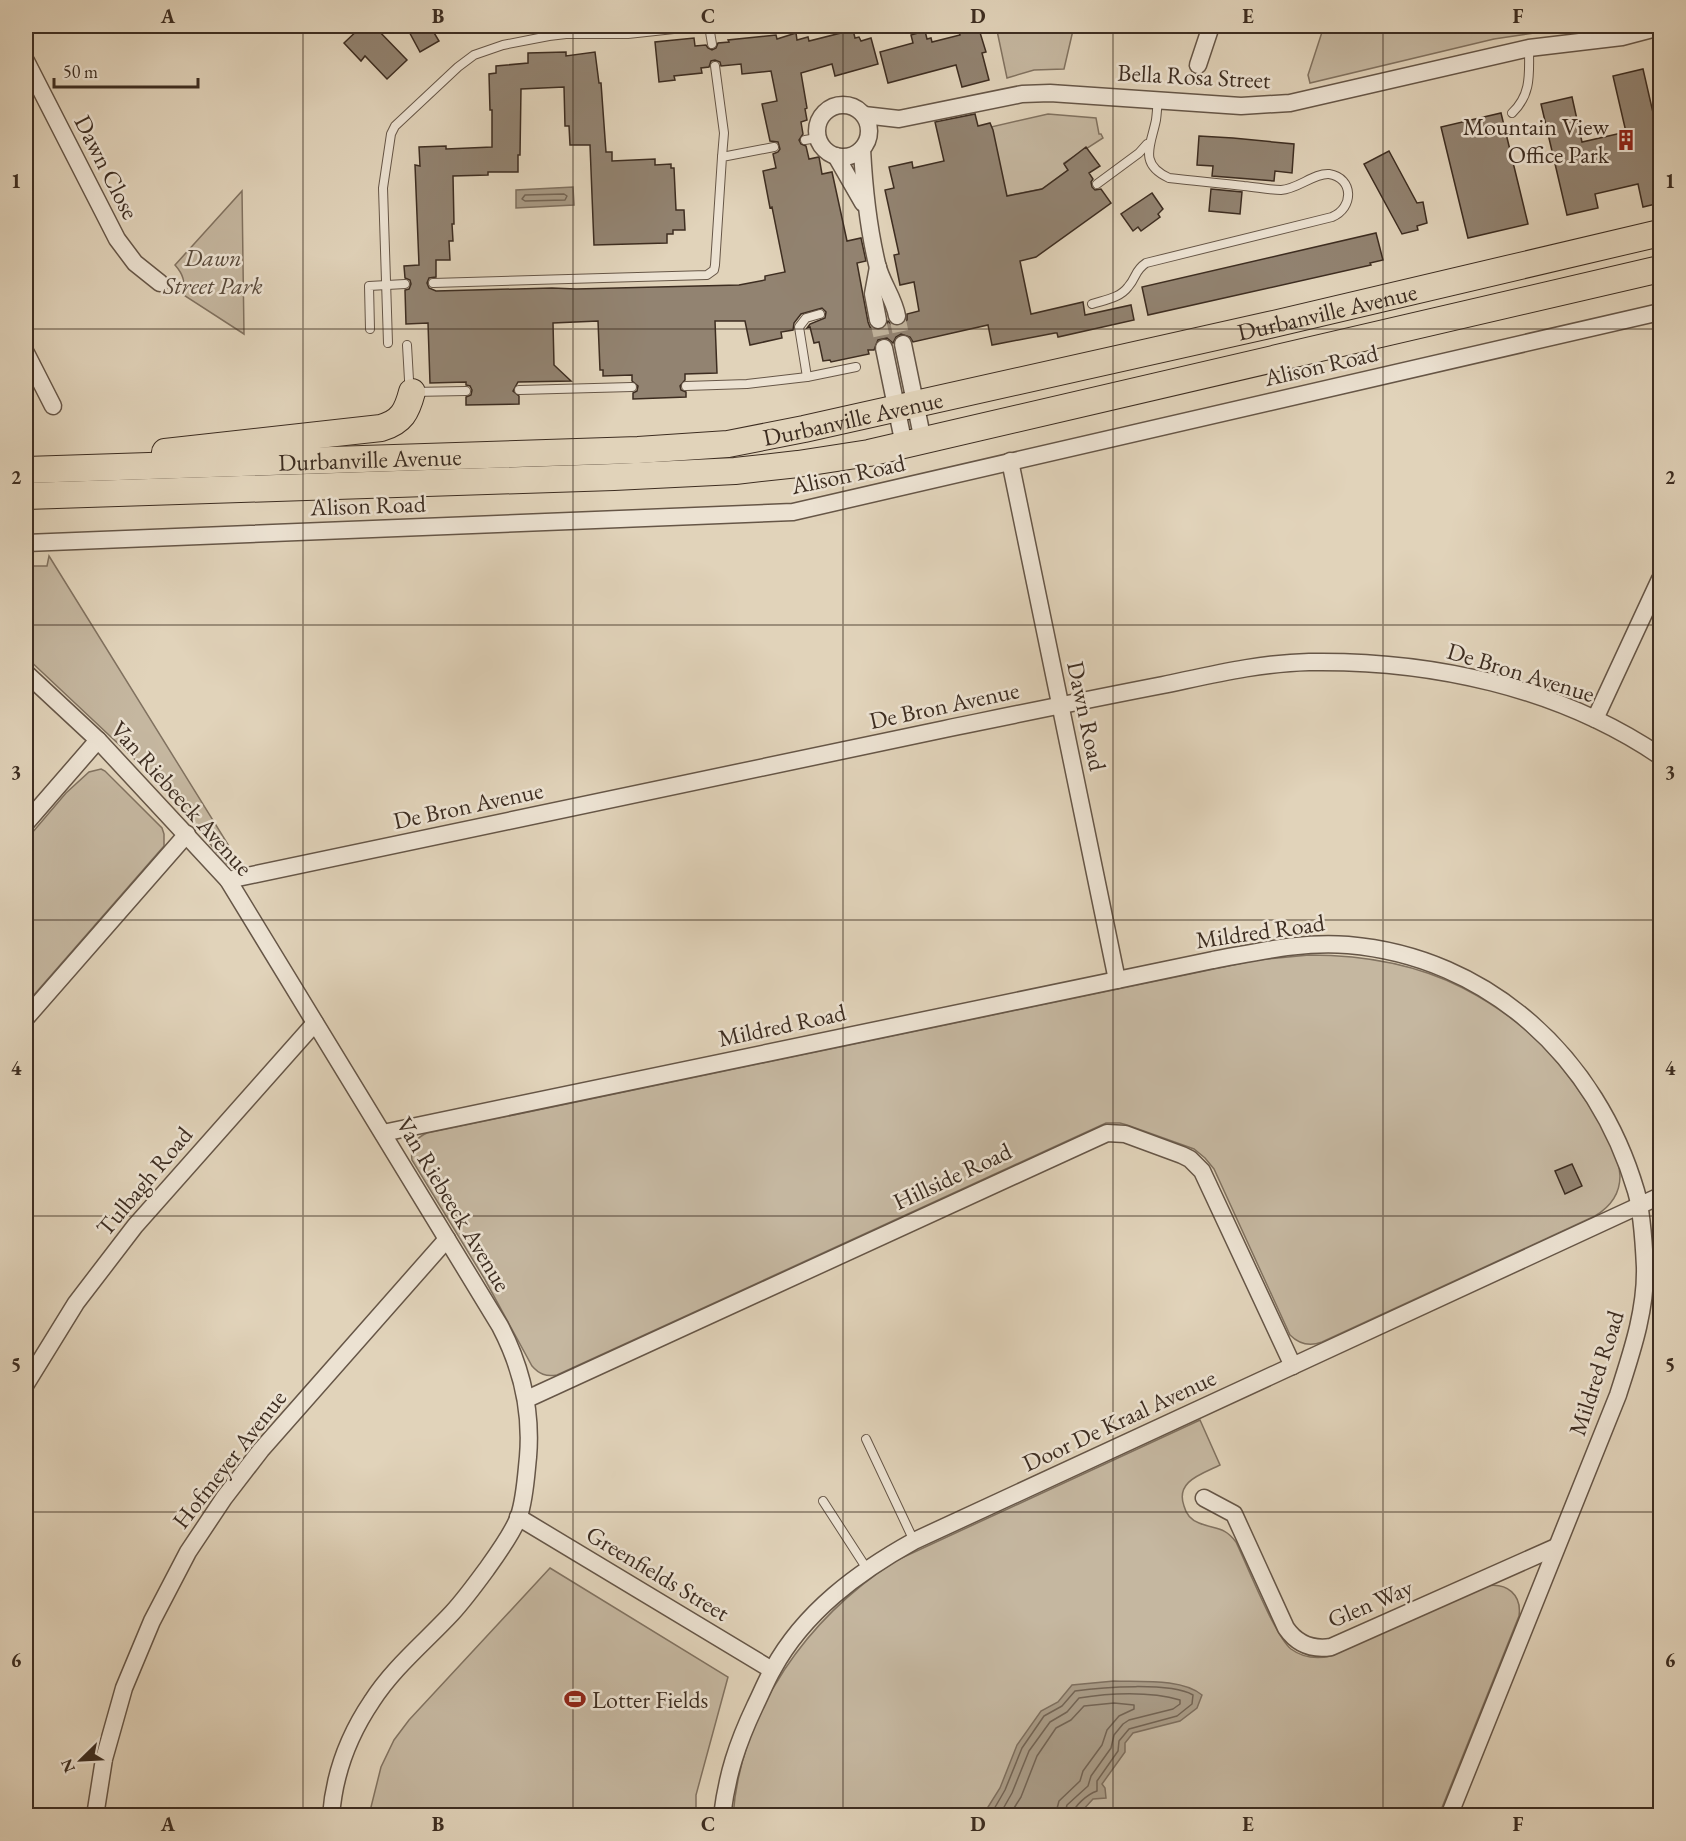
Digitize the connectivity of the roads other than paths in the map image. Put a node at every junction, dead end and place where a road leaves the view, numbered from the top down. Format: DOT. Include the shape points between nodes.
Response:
graph roads {
  1 [pos="701,26"];
  2 [pos="709,26"];
  3 [pos="863,26"];
  4 [pos="890,26"];
  5 [pos="1211,26"];
  6 [pos="1660,27"];
  7 [pos="712,44"];
  8 [pos="1529,48"];
  9 [pos="26,61"];
  10 [pos="1198,65"];
  11 [pos="715,66"];
  12 [pos="1158,100"];
  13 [pos="1512,113"];
  14 [pos="864,115"];
  15 [pos="899,118"];
  16 [pos="1149,141"];
  17 [pos="865,145"];
  18 [pos="774,147"];
  19 [pos="836,156"];
  20 [pos="722,157"];
  21 [pos="1097,184"];
  22 [pos="866,206"];
  23 [pos="1660,233"];
  24 [pos="878,267"];
  25 [pos="1660,269"];
  26 [pos="160,283"];
  27 [pos="433,283"];
  28 [pos="405,284"];
  29 [pos="387,285"];
  30 [pos="1092,304"];
  31 [pos="873,309"];
  32 [pos="1660,312"];
  33 [pos="820,314"];
  34 [pos="897,316"];
  35 [pos="370,329"];
  36 [pos="388,343"];
  37 [pos="903,344"];
  38 [pos="407,345"];
  39 [pos="884,348"];
  40 [pos="26,353"];
  41 [pos="856,367"];
  42 [pos="807,377"];
  43 [pos="686,386"];
  44 [pos="633,387"];
  45 [pos="519,390"];
  46 [pos="466,391"];
  47 [pos="412,392"];
  48 [pos="53,406"];
  49 [pos="906,407"];
  50 [pos="913,443"];
  51 [pos="1010,461"];
  52 [pos="26,470"];
  53 [pos="83,470"];
  54 [pos="26,496"];
  55 [pos="26,543"];
  56 [pos="1660,579"];
  57 [pos="26,673"];
  58 [pos="1060,705"];
  59 [pos="1595,719"];
  60 [pos="98,740"];
  61 [pos="1660,756"];
  62 [pos="26,823"];
  63 [pos="187,834"];
  64 [pos="228,880"];
  65 [pos="1117,980"];
  66 [pos="26,1018"];
  67 [pos="315,1023"];
  68 [pos="383,1133"];
  69 [pos="1660,1196"];
  70 [pos="1639,1206"];
  71 [pos="447,1239"];
  72 [pos="32,1359"];
  73 [pos="1293,1366"];
  74 [pos="26,1384"];
  75 [pos="527,1399"];
  76 [pos="866,1439"];
  77 [pos="1204,1498"];
  78 [pos="823,1501"];
  79 [pos="518,1517"];
  80 [pos="914,1541"];
  81 [pos="1556,1547"];
  82 [pos="867,1569"];
  83 [pos="772,1670"];
  84 [pos="95,1815"];
  85 [pos="332,1815"];
  86 [pos="722,1815"];
  87 [pos="1449,1815"];
  1 -- 29 [label="lane" via="628,34 549,36 503,45 474,55 458,67 391,134 383,188"];
  2 -- 7 [label="lane"];
  3 -- 4 [label="lane"];
  5 -- 10 [label="street"];
  6 -- 8 [label="street, Bella Rosa Street" via="1622,38"];
  8 -- 12 [label="street, Bella Rosa Street" via="1290,103 1241,106"];
  8 -- 13 [label="lane" via="1528,91"];
  9 -- 26 [label="street, Dawn Close" via="117,239 135,263"];
  11 -- 20 [label="lane" via="724,133"];
  12 -- 15 [label="street, Bella Rosa Street" via="1022,94"];
  12 -- 16 [label="lane"];
  14 -- 15 [label="street, Bella Rosa Street"];
  14 -- 17 [label="street" via="869,132"];
  14 -- 19 [label="street" via="858,108 840,104 831,106 818,120 811,139"];
  15 -- 17 [label="street, Bella Rosa Street"];
  16 -- 21 [label="lane"];
  16 -- 30 [label="lane" via="1154,167 1169,178 1280,190 1332,175 1347,189 1347,203 1332,217 1146,263 1136,270 1129,287 1120,294"];
  17 -- 19 [label="street" via="855,155"];
  17 -- 22 [label="street"];
  18 -- 20 [label="lane"];
  19 -- 22 [label="street"];
  20 -- 27 [label="lane" via="715,265 707,275"];
  22 -- 24 [label="street"];
  23 -- 49 [label="main road, Durbanville Avenue"];
  24 -- 31 [label="street"];
  24 -- 34 [label="street"];
  25 -- 50 [label="main road, Durbanville Avenue"];
  28 -- 29 [label="lane"];
  29 -- 35 [label="lane" via="369,286"];
  29 -- 36 [label="lane"];
  32 -- 51 [label="street, Alison Road"];
  33 -- 42 [label="lane" via="806,318 799,327"];
  37 -- 49 [label="street"];
  38 -- 47 [label="lane"];
  39 -- 49 [label="street"];
  40 -- 48 [label="street"];
  41 -- 42 [label="lane"];
  42 -- 43 [label="lane"];
  44 -- 45 [label="lane"];
  46 -- 47 [label="lane"];
  47 -- 53 [label="main road" via="402,417 381,428 147,454"];
  49 -- 50 [label="street"];
  49 -- 53 [label="main road, Durbanville Avenue" via="717,445"];
  50 -- 54 [label="main road, Durbanville Avenue" via="869,453 735,471"];
  51 -- 55 [label="street, Alison Road" via="793,512"];
  51 -- 58 [label="street, Dawn Road"];
  52 -- 53 [label="main road, Durbanville Avenue"];
  56 -- 59 [label="street"];
  57 -- 60 [label="street, Van Riebeeck Avenue"];
  58 -- 59 [label="street, De Bron Avenue" via="1235,670 1307,662 1361,663 1448,672 1523,692"];
  58 -- 64 [label="street, De Bron Avenue"];
  58 -- 65 [label="street, Dawn Road"];
  59 -- 61 [label="street, De Bron Avenue"];
  60 -- 62 [label="street"];
  60 -- 63 [label="street, Van Riebeeck Avenue"];
  63 -- 64 [label="street, Van Riebeeck Avenue"];
  63 -- 66 [label="street"];
  64 -- 67 [label="street, Van Riebeeck Avenue"];
  65 -- 68 [label="street, Mildred Road"];
  65 -- 70 [label="street, Mildred Road" via="1318,943 1378,949 1462,976 1535,1025 1575,1068 1617,1138"];
  67 -- 68 [label="street, Van Riebeeck Avenue"];
  67 -- 72 [label="street, Tulbagh Road" via="135,1226"];
  68 -- 71 [label="street, Van Riebeeck Avenue"];
  69 -- 70 [label="street, Door De Kraal Avenue"];
  70 -- 73 [label="street, Door De Kraal Avenue"];
  70 -- 81 [label="street, Mildred Road" via="1645,1268 1642,1311 1618,1395"];
  71 -- 75 [label="street, Van Riebeeck Avenue" via="509,1342"];
  71 -- 84 [label="street, Hofmeyer Avenue" via="261,1450 188,1552 152,1621 124,1688 104,1759"];
  72 -- 74 [label="street, Tulbagh Road"];
  73 -- 75 [label="street, Hillside Road" via="1202,1171 1182,1155 1125,1134 1107,1133"];
  73 -- 80 [label="street, Door De Kraal Avenue"];
  75 -- 79 [label="street, Van Riebeeck Avenue" via="529,1442"];
  76 -- 80 [label="lane"];
  77 -- 81 [label="street, Glen Way" via="1234,1514 1286,1628 1297,1641 1313,1648 1331,1647"];
  78 -- 82 [label="lane"];
  79 -- 83 [label="street, Greenfields Street"];
  79 -- 85 [label="street, Van Riebeeck Avenue" via="492,1562 463,1600 373,1699 342,1762"];
  80 -- 82 [label="street, Door De Kraal Avenue"];
  81 -- 87 [label="street, Mildred Road"];
  82 -- 83 [label="street, Door De Kraal Avenue" via="823,1605"];
  83 -- 86 [label="street, Door De Kraal Avenue" via="726,1781"];
}
